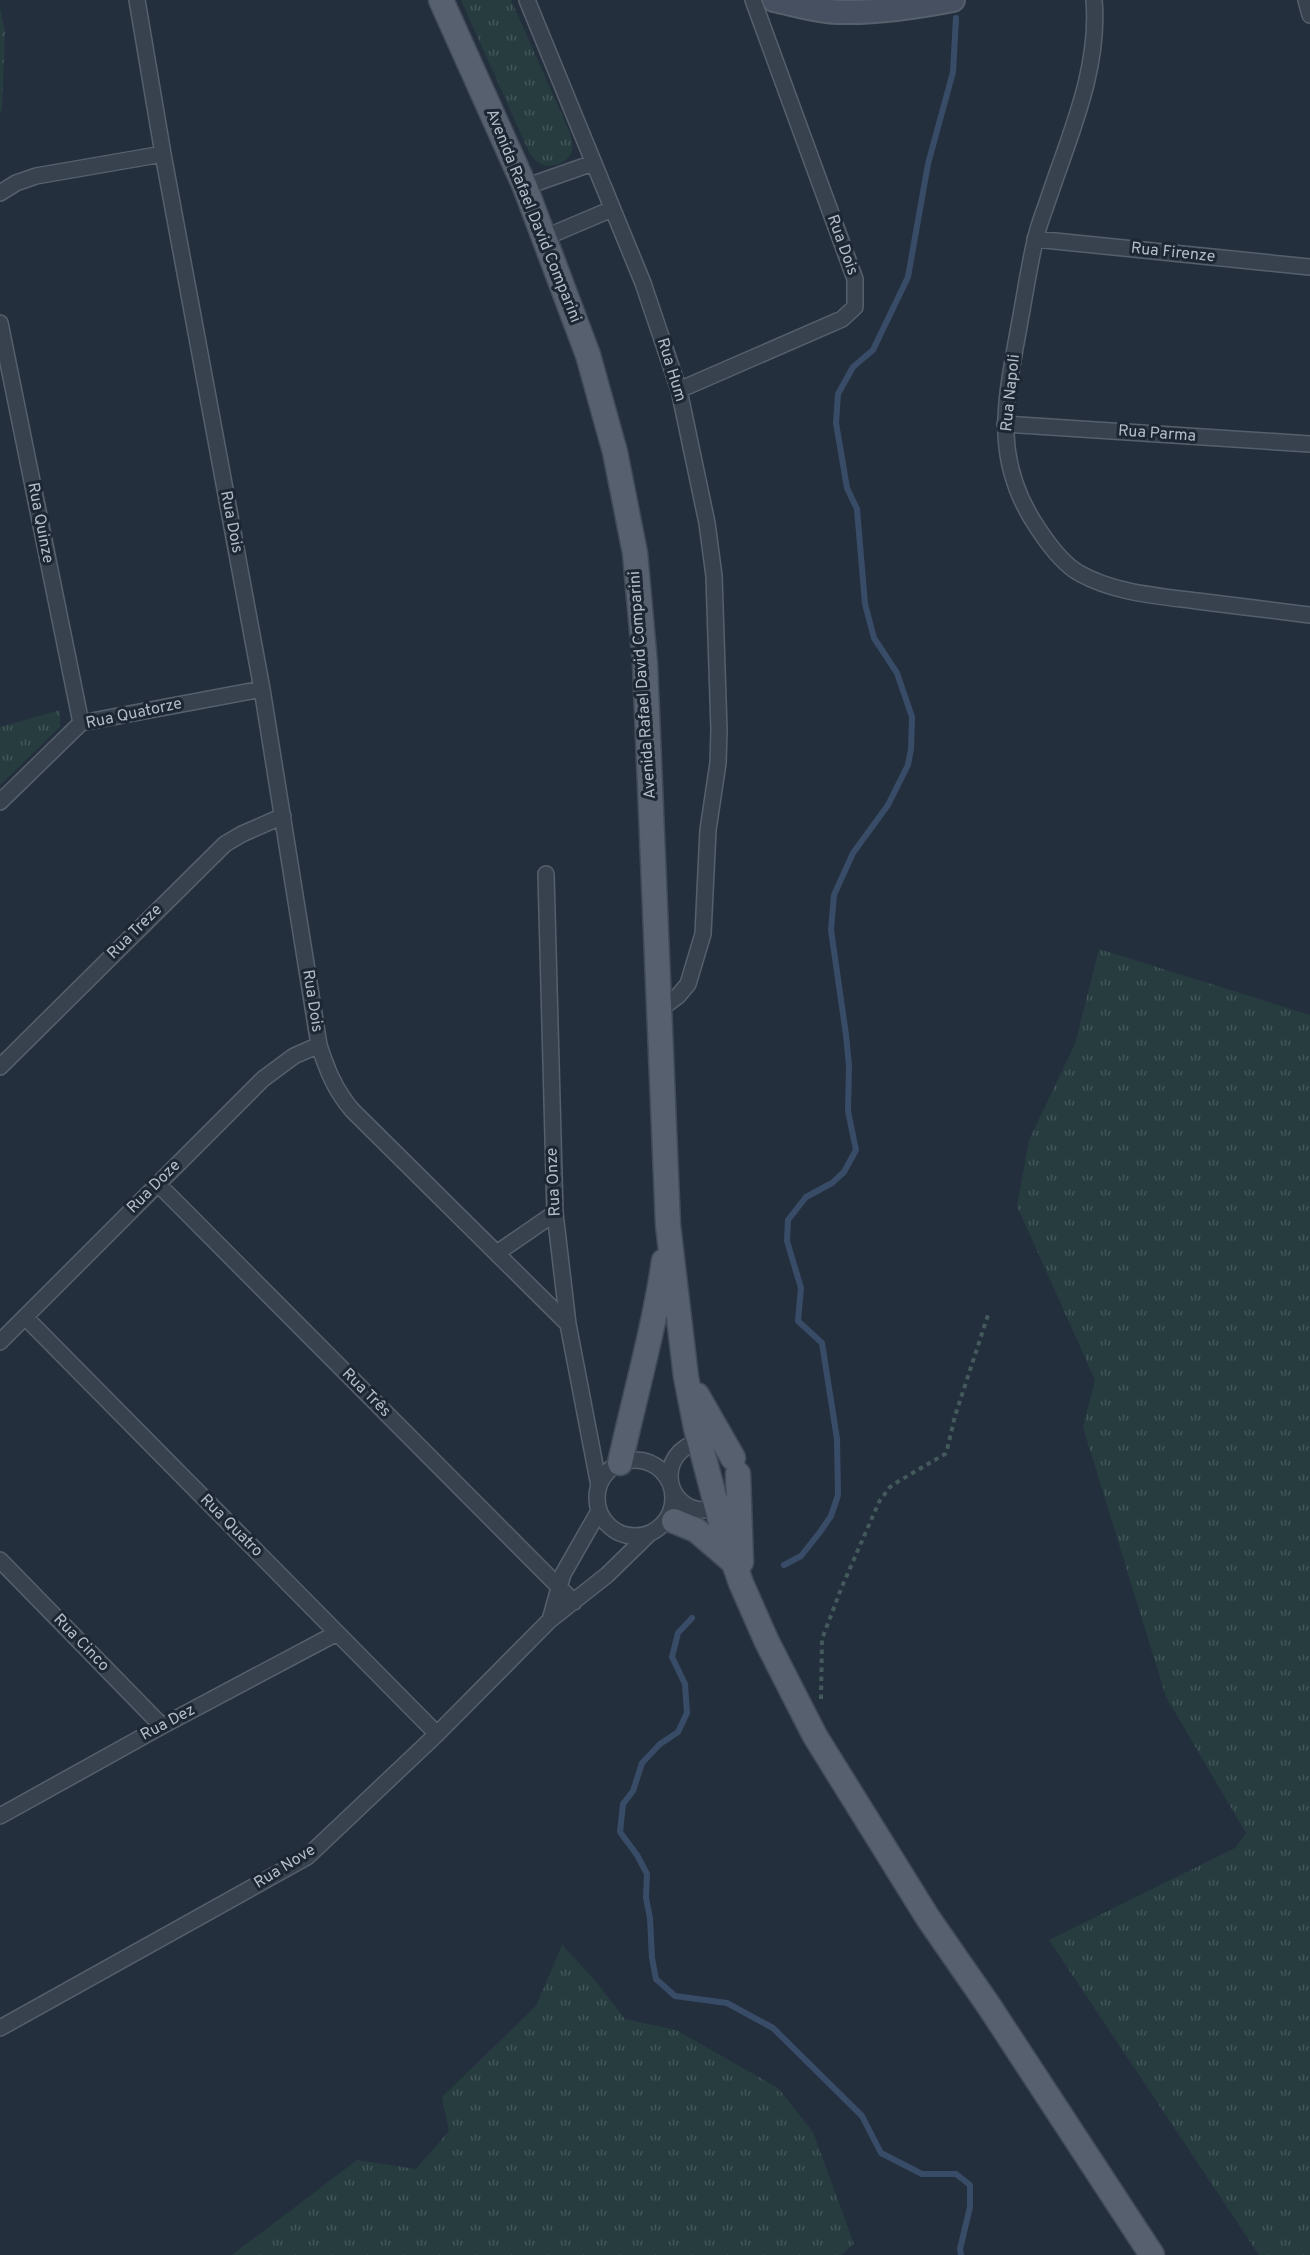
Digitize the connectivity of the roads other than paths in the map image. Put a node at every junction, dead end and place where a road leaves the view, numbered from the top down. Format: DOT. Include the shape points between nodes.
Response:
graph roads {
  1 [pos="138,0"];
  2 [pos="441,0"];
  3 [pos="527,0"];
  4 [pos="753,0"];
  5 [pos="774,0"];
  6 [pos="953,0"];
  7 [pos="1094,0"];
  8 [pos="1306,0"];
  9 [pos="842,6"];
  10 [pos="1310,15"];
  11 [pos="163,154"];
  12 [pos="593,163"];
  13 [pos="525,187"];
  14 [pos="0,193"];
  15 [pos="612,209"];
  16 [pos="546,237"];
  17 [pos="1035,239"];
  18 [pos="1310,267"];
  19 [pos="0,323"];
  20 [pos="679,390"];
  21 [pos="1005,424"];
  22 [pos="1310,444"];
  23 [pos="1310,615"];
  24 [pos="262,689"];
  25 [pos="81,723"];
  26 [pos="0,802"];
  27 [pos="283,816"];
  28 [pos="546,874"];
  29 [pos="659,1010"];
  30 [pos="319,1045"];
  31 [pos="0,1067"];
  32 [pos="158,1184"];
  33 [pos="555,1213"];
  34 [pos="668,1226"];
  35 [pos="497,1253"];
  36 [pos="26,1317"];
  37 [pos="568,1324"];
  38 [pos="0,1342"];
  39 [pos="687,1377"];
  40 [pos="700,1442"];
  41 [pos="676,1457"];
  42 [pos="632,1462"];
  43 [pos="736,1466"];
  44 [pos="599,1486"];
  45 [pos="671,1486"];
  46 [pos="709,1509"];
  47 [pos="599,1511"];
  48 [pos="662,1527"];
  49 [pos="0,1560"];
  50 [pos="737,1573"];
  51 [pos="558,1586"];
  52 [pos="574,1602"];
  53 [pos="550,1620"];
  54 [pos="337,1633"];
  55 [pos="162,1726"];
  56 [pos="437,1734"];
  57 [pos="0,1816"];
  58 [pos="0,2028"];
  59 [pos="1152,2255"];
  1 -- 11 [label="street, Rua Dois"];
  2 -- 13 [label="main road, Avenida Rafael David Comparini"];
  3 -- 12 [label="street, Rua Hum"];
  4 -- 20 [label="street, Rua Dois" via="855,279 855,307 842,319"];
  5 -- 9 [label="street" via="805,8"];
  6 -- 9 [label="street" via="926,5"];
  7 -- 17 [label="street, Rua Napoli" via="1095,36 1084,90"];
  8 -- 10 [label="street"];
  11 -- 14 [label="street" via="36,176"];
  11 -- 24 [label="street, Rua Dois"];
  12 -- 13 [label="street"];
  12 -- 15 [label="street, Rua Hum"];
  13 -- 16 [label="main road, Avenida Rafael David Comparini"];
  15 -- 16 [label="street"];
  15 -- 20 [label="street, Rua Hum" via="643,283"];
  16 -- 29 [label="main road, Avenida Rafael David Comparini" via="588,355 615,452 634,553 645,664"];
  17 -- 18 [label="street, Rua Firenze"];
  17 -- 21 [label="street, Rua Napoli"];
  19 -- 25 [label="street, Rua Quinze"];
  20 -- 29 [label="street, Rua Hum" via="707,523 714,576 720,700 703,934 688,984"];
  21 -- 22 [label="street, Rua Parma"];
  21 -- 23 [label="street, Rua Napoli" via="1012,480 1026,511 1050,546 1077,572 1140,594"];
  24 -- 25 [label="street, Rua Quatorze"];
  24 -- 27 [label="street, Rua Dois"];
  25 -- 26 [label="street, Rua Quatorze"];
  27 -- 30 [label="street, Rua Dois"];
  27 -- 31 [label="street, Rua Treze" via="225,844"];
  28 -- 33 [label="street, Rua Onze"];
  29 -- 34 [label="main road, Avenida Rafael David Comparini"];
  30 -- 32 [label="street, Rua Doze" via="294,1056 263,1079"];
  30 -- 35 [label="street, Rua Dois" via="338,1094"];
  32 -- 36 [label="street, Rua Doze"];
  32 -- 51 [label="street, Rua Três"];
  33 -- 35 [label="street"];
  33 -- 37 [label="street, Rua Onze"];
  34 -- 39 [label="main road"];
  34 -- 42 [label="main road"];
  35 -- 37 [label="street, Rua Dois"];
  36 -- 38 [label="street, Rua Doze"];
  36 -- 54 [label="street, Rua Quatro"];
  37 -- 44 [label="street, Rua Onze"];
  39 -- 40 [label="main road"];
  39 -- 43 [label="main road"];
  40 -- 41 [label="street" via="686,1447"];
  40 -- 43 [label="street" via="722,1447"];
  40 -- 46 [label="main road"];
  41 -- 42 [label="street"];
  41 -- 45 [label="street"];
  42 -- 44 [label="street" via="607,1472"];
  42 -- 45 [label="street" via="661,1470"];
  43 -- 46 [label="street" via="733,1495 726,1503"];
  43 -- 50 [label="main road"];
  44 -- 47 [label="street"];
  45 -- 46 [label="street" via="692,1508"];
  45 -- 48 [label="street" via="673,1503"];
  46 -- 48 [label="street"];
  46 -- 50 [label="main road"];
  47 -- 48 [label="street" via="607,1524 620,1533 635,1536"];
  47 -- 51 [label="street"];
  48 -- 50 [label="main road" via="696,1530"];
  48 -- 52 [label="street, Rua Nove"];
  49 -- 55 [label="street, Rua Cinco"];
  50 -- 59 [label="main road" via="825,1754 928,1918"];
  51 -- 52 [label="street, Rua Três"];
  51 -- 53 [label="street"];
  52 -- 53 [label="street, Rua Nove"];
  53 -- 56 [label="street, Rua Nove"];
  54 -- 55 [label="street, Rua Dez"];
  54 -- 56 [label="street, Rua Quatro"];
  55 -- 57 [label="street, Rua Dez"];
  56 -- 58 [label="street, Rua Nove" via="306,1857"];
}
